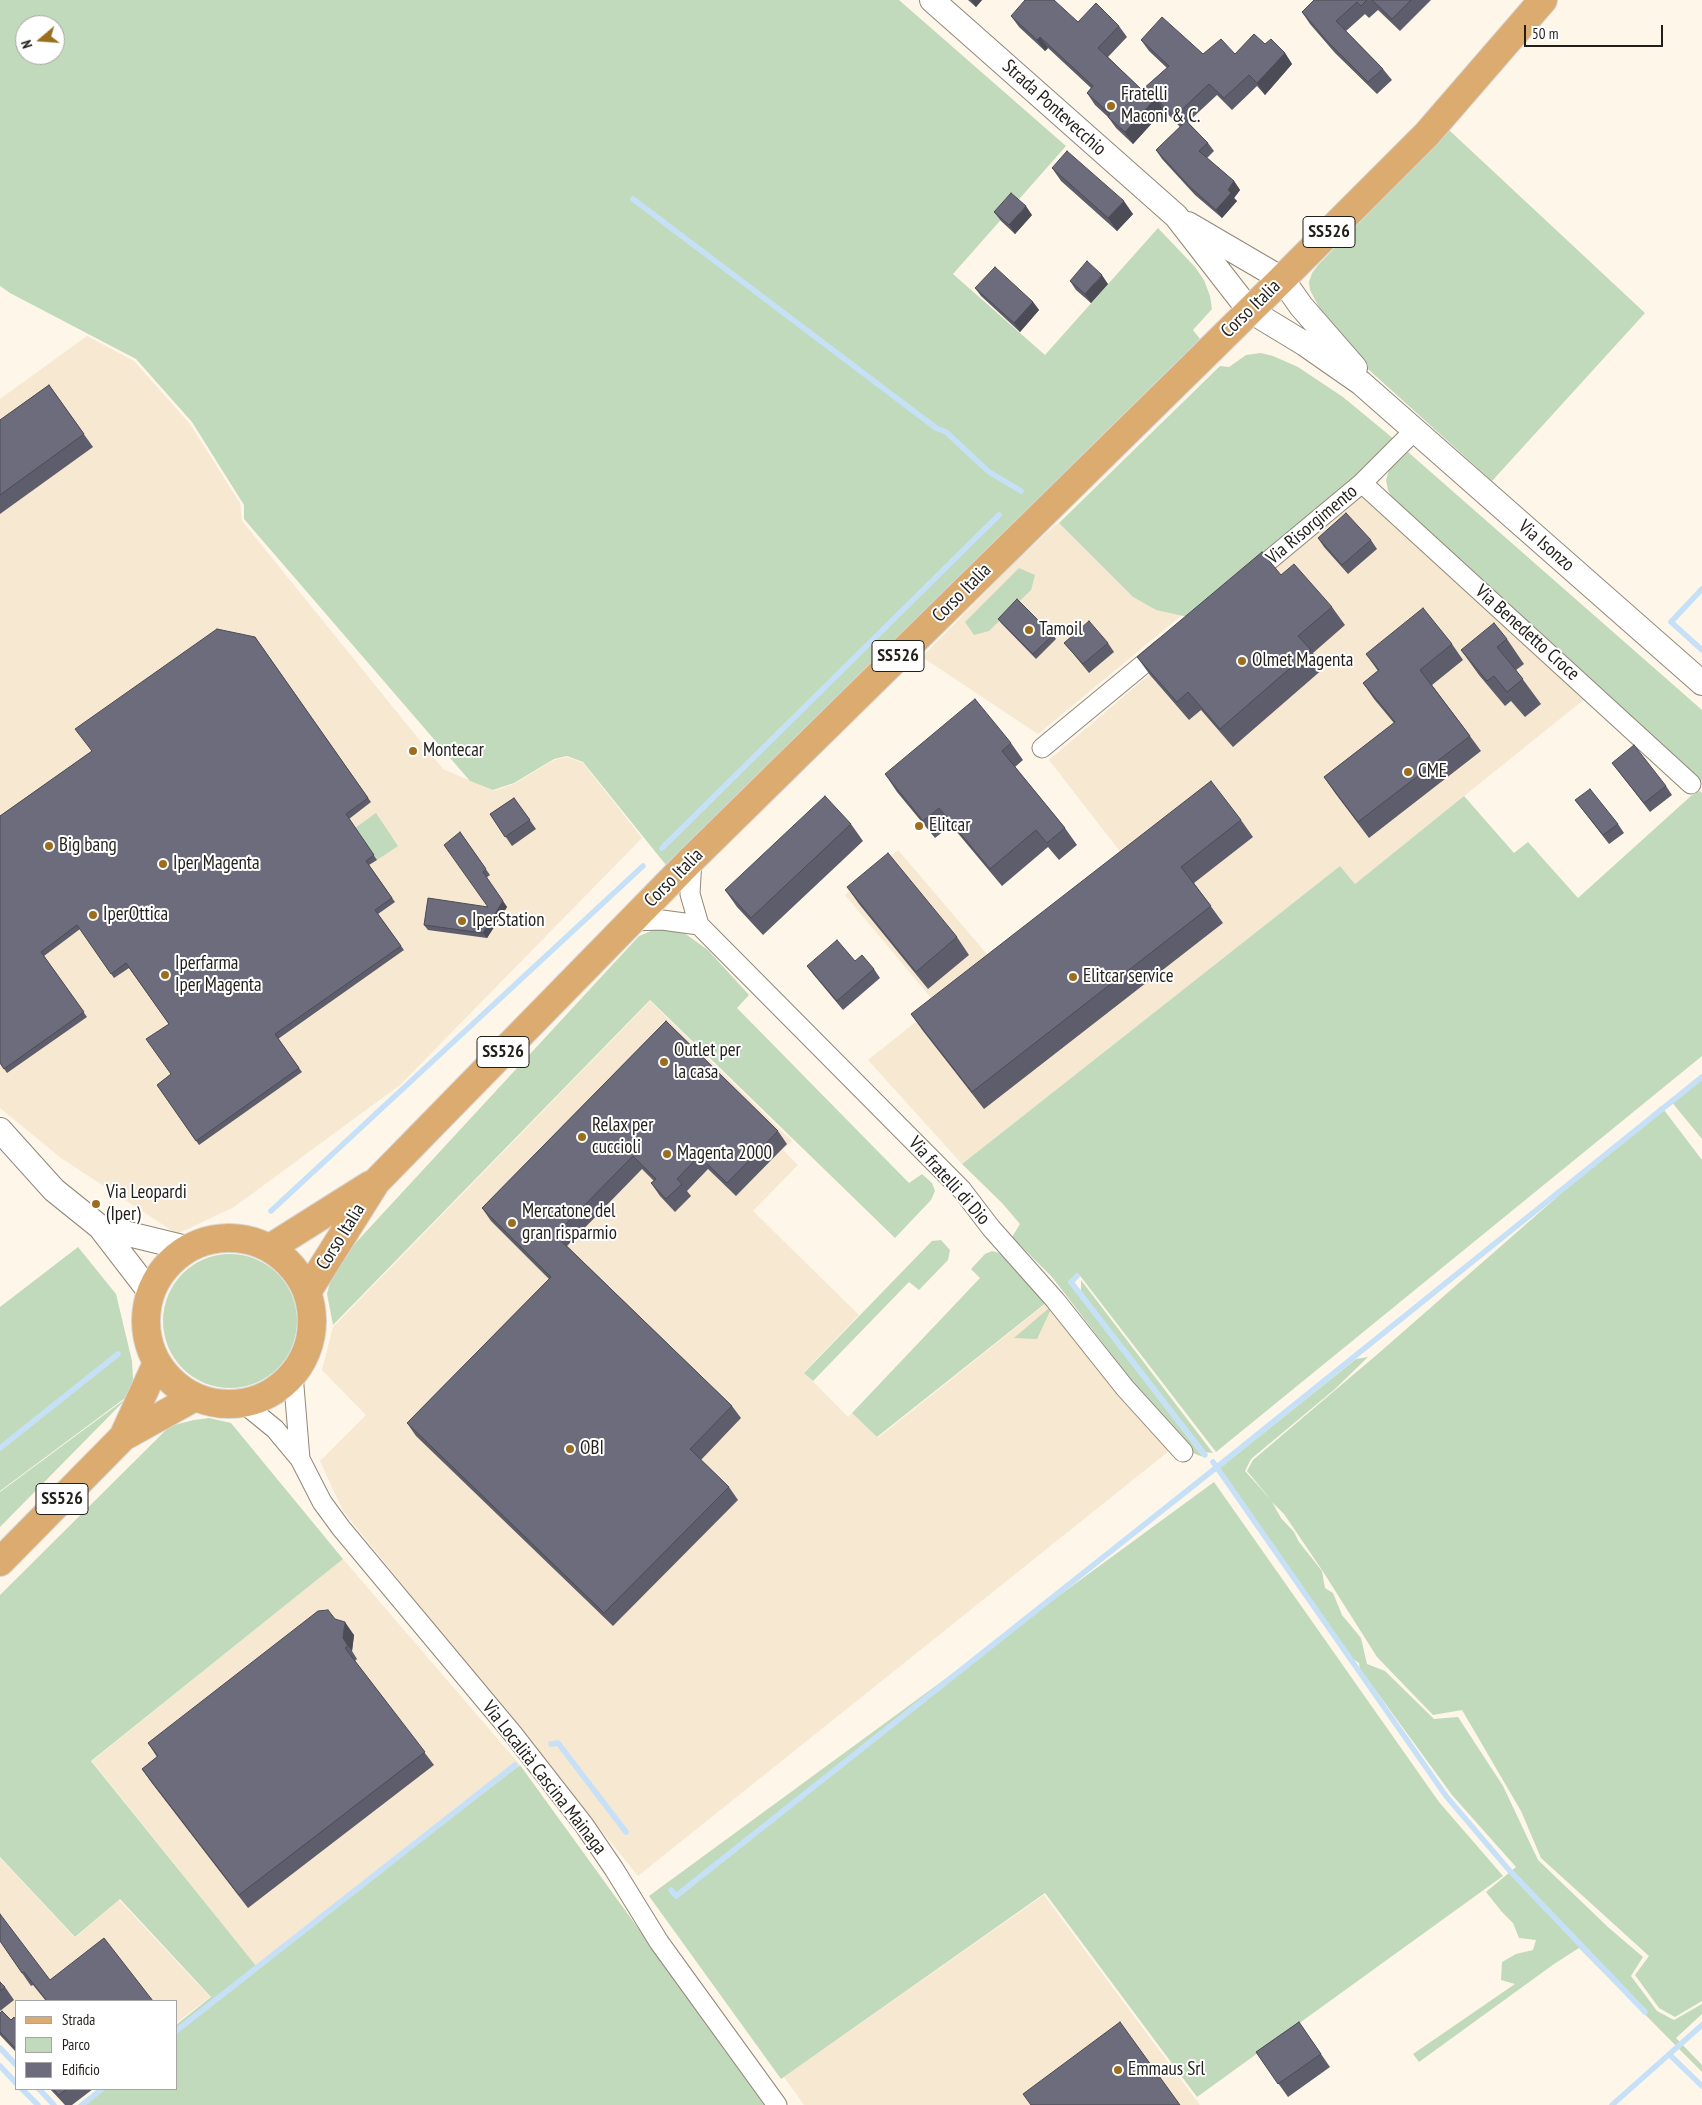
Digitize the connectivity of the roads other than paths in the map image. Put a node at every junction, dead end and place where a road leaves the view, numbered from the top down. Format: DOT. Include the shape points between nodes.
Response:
graph roads {
  1 [pos="932,0"];
  2 [pos="1543,0"];
  3 [pos="1176,216"];
  4 [pos="1282,279"];
  5 [pos="1249,310"];
  6 [pos="1390,408"];
  7 [pos="1415,430"];
  8 [pos="1362,483"];
  9 [pos="1233,590"];
  10 [pos="1180,634"];
  11 [pos="1702,683"];
  12 [pos="1042,748"];
  13 [pos="1691,784"];
  14 [pos="692,859"];
  15 [pos="631,921"];
  16 [pos="699,925"];
  17 [pos="0,1130"];
  18 [pos="376,1182"];
  19 [pos="100,1227"];
  20 [pos="186,1248"];
  21 [pos="270,1248"];
  22 [pos="150,1292"];
  23 [pos="307,1292"];
  24 [pos="157,1363"];
  25 [pos="293,1374"];
  26 [pos="195,1397"];
  27 [pos="244,1403"];
  28 [pos="123,1437"];
  29 [pos="1183,1452"];
  30 [pos="300,1459"];
  31 [pos="0,1562"];
  32 [pos="777,2105"];
  1 -- 3 [label="street, Strada Pontevecchio"];
  2 -- 4 [label="main road, Corso Italia / SS526" via="1427,134"];
  3 -- 4 [label="street, Strada Pontevecchio"];
  3 -- 5 [label="street, Strada Pontevecchio"];
  4 -- 5 [label="main road, Corso Italia / SS526"];
  4 -- 6 [label="street, Via Isonzo" via="1301,306"];
  5 -- 6 [label="street, Via Isonzo" via="1305,344"];
  5 -- 14 [label="main road, Corso Italia / SS526"];
  6 -- 7 [label="street, Via Isonzo"];
  7 -- 8 [label="street, Via Risorgimento"];
  7 -- 11 [label="street, Via Isonzo"];
  8 -- 9 [label="street, Via Risorgimento"];
  8 -- 13 [label="street, Via Benedetto Croce"];
  10 -- 12 [label="street"];
  14 -- 15 [label="main road, Corso Italia / SS526"];
  14 -- 16 [label="street, Via fratelli di Dio" via="690,894"];
  15 -- 16 [label="street" via="662,920"];
  15 -- 18 [label="main road, Corso Italia / SS526"];
  16 -- 29 [label="street, Via fratelli di Dio" via="962,1190 1125,1388"];
  17 -- 19 [label="street" via="54,1190"];
  18 -- 21 [label="main road, Corso Italia / SS526"];
  18 -- 23 [label="main road, Corso Italia / SS526"];
  19 -- 20 [label="street"];
  19 -- 22 [label="street"];
  20 -- 21 [label="main road" via="214,1238 228,1237 243,1238"];
  20 -- 22 [label="main road" via="164,1267"];
  21 -- 23 [label="main road" via="292,1266"];
  22 -- 24 [label="main road" via="146,1306 146,1335"];
  23 -- 25 [label="main road" via="311,1335"];
  24 -- 26 [label="main road" via="176,1385"];
  24 -- 28 [label="main road, SS526"];
  25 -- 27 [label="main road" via="271,1393"];
  25 -- 30 [label="street, Via Località Cascina Mainaga"];
  26 -- 27 [label="main road" via="214,1403"];
  26 -- 28 [label="main road, SS526"];
  27 -- 30 [label="street, Via Località Cascina Mainaga" via="275,1430"];
  28 -- 31 [label="main road, SS526"];
  30 -- 32 [label="street, Via Località Cascina Mainaga" via="340,1528 584,1825 658,1942"];
}
